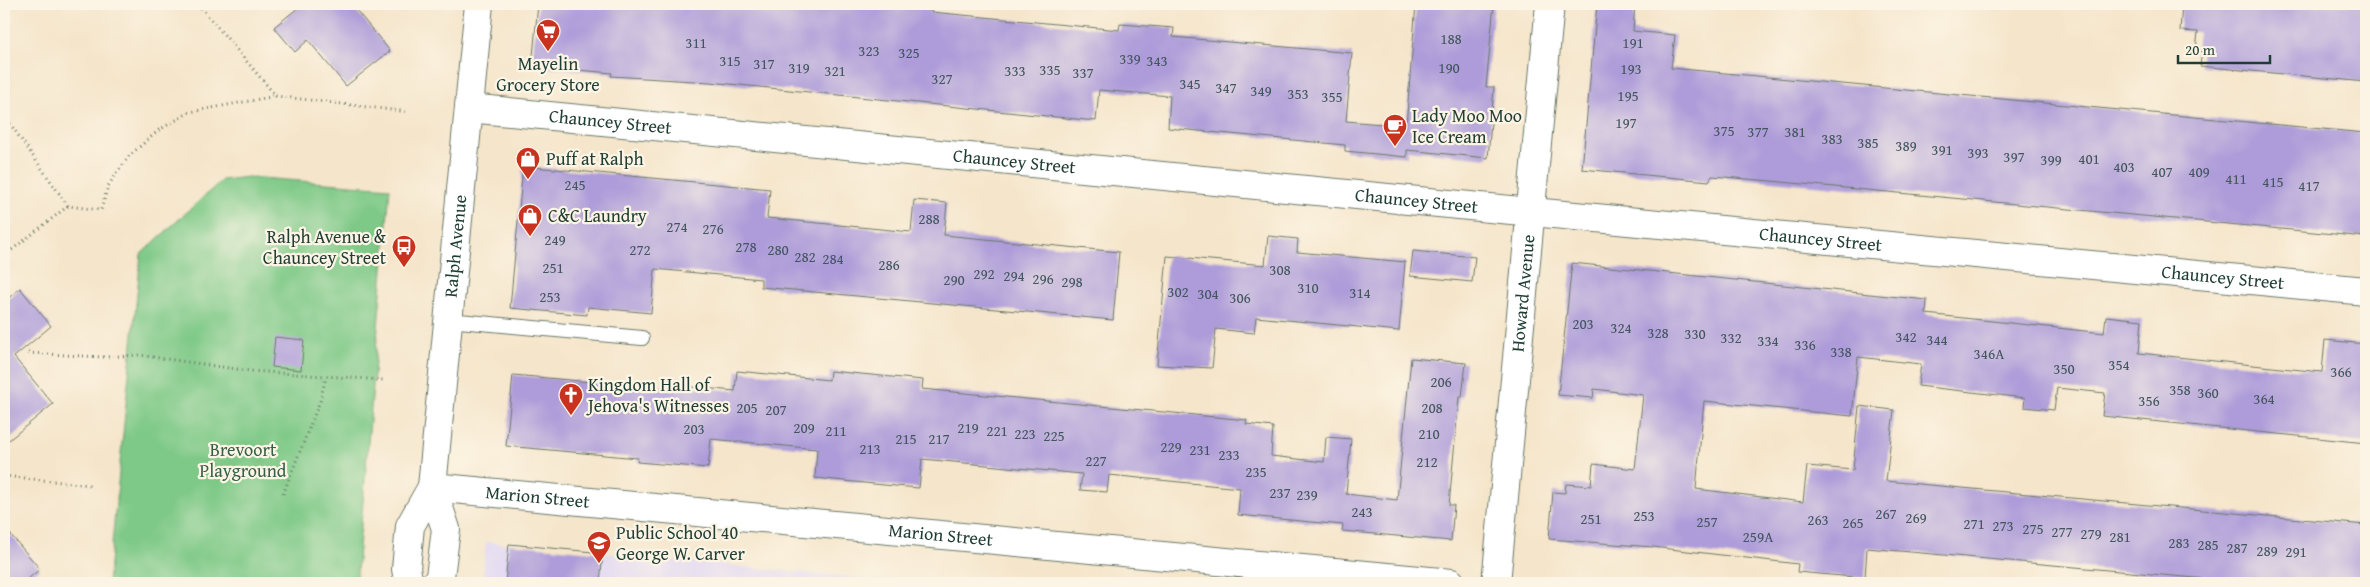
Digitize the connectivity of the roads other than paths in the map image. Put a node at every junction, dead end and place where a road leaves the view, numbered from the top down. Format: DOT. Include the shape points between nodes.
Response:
graph roads {
  1 [pos="479,4"];
  2 [pos="1550,4"];
  3 [pos="469,108"];
  4 [pos="1531,212"];
  5 [pos="2366,291"];
  6 [pos="448,320"];
  7 [pos="642,338"];
  8 [pos="432,487"];
  9 [pos="409,583"];
  10 [pos="436,583"];
  11 [pos="1451,583"];
  12 [pos="1496,583"];
  1 -- 3 [label="street, Ralph Avenue"];
  2 -- 4 [label="street, Howard Avenue"];
  3 -- 4 [label="street, Chauncey Street"];
  3 -- 6 [label="street, Ralph Avenue"];
  4 -- 5 [label="street, Chauncey Street"];
  4 -- 12 [label="street, Howard Avenue"];
  6 -- 7 [label="lane"];
  6 -- 8 [label="street, Ralph Avenue"];
  8 -- 9 [label="street, Ralph Avenue" via="410,526 406,569"];
  8 -- 10 [label="street, Ralph Avenue" via="446,529 440,577"];
  8 -- 11 [label="street, Marion Street"];
}
